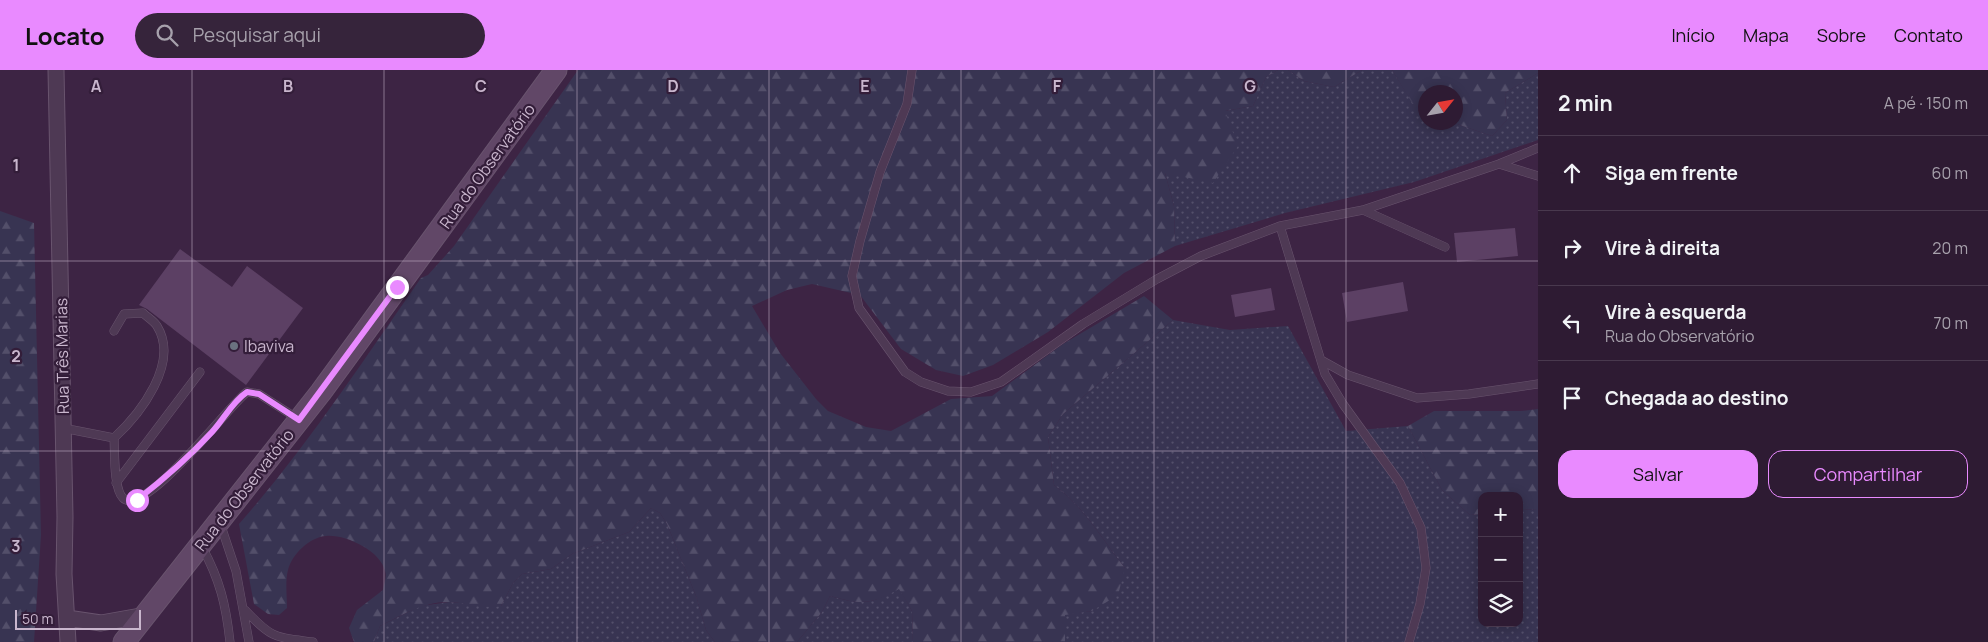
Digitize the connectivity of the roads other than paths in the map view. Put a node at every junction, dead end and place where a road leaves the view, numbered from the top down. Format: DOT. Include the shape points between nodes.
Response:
graph roads {
  1 [pos="56,70"];
  2 [pos="556,70"];
  3 [pos="912,70"];
  4 [pos="1538,148"];
  5 [pos="1498,164"];
  6 [pos="1538,176"];
  7 [pos="1363,210"];
  8 [pos="1280,226"];
  9 [pos="1445,247"];
  10 [pos="114,330"];
  11 [pos="1321,360"];
  12 [pos="200,372"];
  13 [pos="1538,384"];
  14 [pos="299,420"];
  15 [pos="63,428"];
  16 [pos="114,438"];
  17 [pos="116,483"];
  18 [pos="220,521"];
  19 [pos="201,545"];
  20 [pos="245,610"];
  21 [pos="146,615"];
  22 [pos="67,618"];
  23 [pos="68,642"];
  24 [pos="124,642"];
  25 [pos="230,642"];
  26 [pos="250,642"];
  27 [pos="313,642"];
  28 [pos="1408,642"];
  1 -- 15 [label="street, Rua Três Marias"];
  2 -- 14 [label="street, Rua do Observatório"];
  3 -- 8 [label="lane" via="907,104 880,172 852,276 859,308 877,336 905,372 936,388 971,392 1001,382 1083,324 1157,279 1202,256"];
  4 -- 5 [label="lane"];
  5 -- 6 [label="lane"];
  5 -- 7 [label="lane"];
  7 -- 8 [label="lane"];
  7 -- 9 [label="lane"];
  8 -- 11 [label="lane"];
  10 -- 16 [label="lane" via="124,314 143,313 157,326 164,348 160,378 129,424"];
  11 -- 13 [label="lane" via="1348,375 1417,398"];
  11 -- 28 [label="lane" via="1325,374 1343,404 1400,483 1421,528 1426,568 1420,604"];
  12 -- 17 [label="lane"];
  14 -- 17 [label="lane" via="259,394 247,392 165,479 137,500 127,501 122,497"];
  14 -- 18 [label="street, Rua do Observatório"];
  15 -- 16 [label="lane"];
  15 -- 22 [label="street, Rua Três Marias"];
  16 -- 17 [label="lane"];
  18 -- 19 [label="street, Rua do Observatório"];
  18 -- 20 [label="lane"];
  19 -- 21 [label="street, Rua do Observatório"];
  19 -- 25 [label="lane" via="219,582 226,606"];
  20 -- 26 [label="lane"];
  20 -- 27 [label="lane" via="264,630 277,637"];
  21 -- 22 [label="street" via="101,623"];
  21 -- 24 [label="street, Rua do Observatório"];
  22 -- 23 [label="street, Rua Três Marias"];
}
